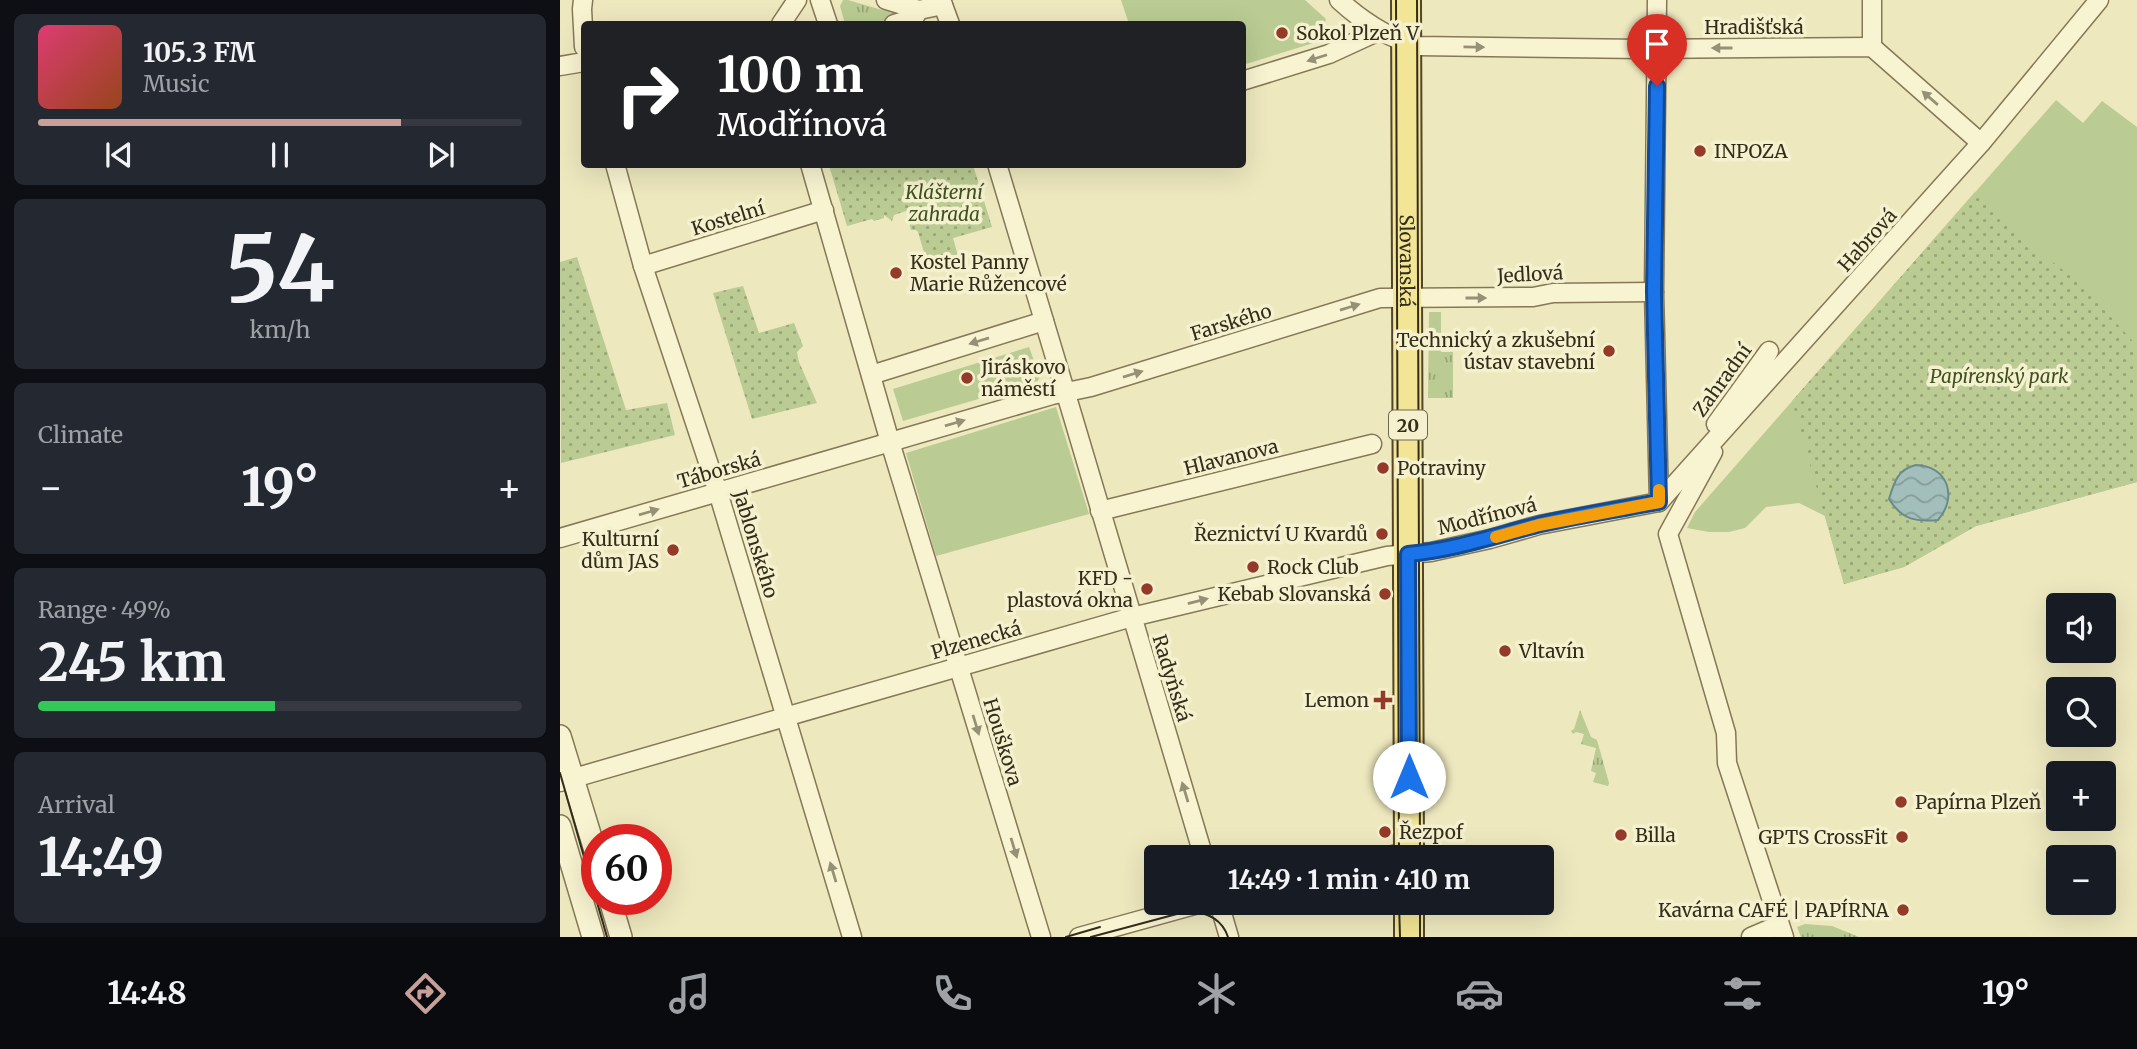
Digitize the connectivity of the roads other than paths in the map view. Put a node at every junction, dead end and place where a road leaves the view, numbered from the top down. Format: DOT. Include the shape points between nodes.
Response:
graph roads {
  1 [pos="583,0"];
  2 [pos="797,0"];
  3 [pos="820,0"];
  4 [pos="886,0"];
  5 [pos="1339,0"];
  6 [pos="1406,0"];
  7 [pos="1657,0"];
  8 [pos="1872,0"];
  9 [pos="2099,0"];
  10 [pos="942,2"];
  11 [pos="919,10"];
  12 [pos="583,21"];
  13 [pos="783,21"];
  14 [pos="827,21"];
  15 [pos="904,21"];
  16 [pos="949,21"];
  17 [pos="1379,31"];
  18 [pos="1406,43"];
  19 [pos="1872,47"];
  20 [pos="1657,48"];
  21 [pos="581,62"];
  22 [pos="560,66"];
  23 [pos="1246,80"];
  24 [pos="1982,143"];
  25 [pos="616,168"];
  26 [pos="811,168"];
  27 [pos="999,168"];
  28 [pos="824,210"];
  29 [pos="643,266"];
  30 [pos="1654,292"];
  31 [pos="1407,298"];
  32 [pos="1044,321"];
  33 [pos="871,375"];
  34 [pos="1067,392"];
  35 [pos="890,442"];
  36 [pos="1372,444"];
  37 [pos="718,492"];
  38 [pos="1659,502"];
  39 [pos="1100,511"];
  40 [pos="560,538"];
  41 [pos="1408,554"];
  42 [pos="1132,617"];
  43 [pos="958,667"];
  44 [pos="786,717"];
  45 [pos="560,736"];
  46 [pos="566,780"];
  47 [pos="584,824"];
  48 [pos="560,826"];
  49 [pos="1201,845"];
  50 [pos="1409,845"];
  51 [pos="614,915"];
  52 [pos="1159,915"];
  53 [pos="1223,915"];
  54 [pos="1409,915"];
  55 [pos="1782,931"];
  56 [pos="593,937"];
  57 [pos="621,937"];
  58 [pos="852,937"];
  59 [pos="1041,937"];
  60 [pos="1079,937"];
  61 [pos="1229,937"];
  62 [pos="1409,937"];
  63 [pos="1752,937"];
  1 -- 12 [label="street"];
  2 -- 13 [label="street"];
  3 -- 14 [label="street"];
  4 -- 11 [label="street"];
  5 -- 17 [label="street, Hradišťská"];
  6 -- 18 [label="main road, Slovanská / 20"];
  7 -- 20 [label="street"];
  8 -- 19 [label="street"];
  9 -- 24 [label="street, Habrová"];
  10 -- 11 [label="street"];
  10 -- 16 [label="street"];
  11 -- 15 [label="street"];
  17 -- 18 [label="street, Hradišťská"];
  17 -- 23 [label="street, one-way" via="1329,54"];
  18 -- 20 [label="street, Hradišťská, one-way"];
  18 -- 31 [label="main road, Slovanská / 20"];
  19 -- 20 [label="street, Hradišťská, one-way"];
  24 -- 19 [label="street, one-way"];
  20 -- 30 [label="street"];
  21 -- 22 [label="street"];
  24 -- 38 [label="street, Habrová"];
  25 -- 29 [label="street, Jablonského"];
  26 -- 28 [label="street"];
  27 -- 32 [label="street"];
  28 -- 29 [label="street, Kostelní"];
  28 -- 33 [label="street"];
  29 -- 37 [label="street, Jablonského"];
  31 -- 30 [label="street, Jedlová, one-way"];
  30 -- 38 [label="street"];
  34 -- 31 [label="street, Farského, one-way" via="1380,298"];
  31 -- 41 [label="main road, Slovanská / 20"];
  32 -- 33 [label="street, one-way"];
  32 -- 34 [label="street"];
  33 -- 35 [label="street"];
  35 -- 34 [label="street, one-way"];
  34 -- 39 [label="street"];
  35 -- 37 [label="street, Táborská"];
  35 -- 43 [label="street, Houškova"];
  36 -- 39 [label="street, Hlavanova"];
  40 -- 37 [label="street, Táborská, one-way"];
  37 -- 44 [label="street, Jablonského"];
  38 -- 41 [label="street, Modřínová"];
  38 -- 55 [label="street, Zahradní" via="1769,351 1668,534 1726,733 1727,763"];
  39 -- 42 [label="street, Radyňská"];
  42 -- 41 [label="street, Plzenecká, one-way"];
  41 -- 50 [label="main road, Slovanská / 20"];
  42 -- 43 [label="street, Plzenecká"];
  49 -- 42 [label="street, Radyňská, one-way"];
  43 -- 44 [label="street, Plzenecká"];
  43 -- 59 [label="street, Houškova, one-way"];
  44 -- 46 [label="street, Plzenecká"];
  58 -- 44 [label="street, Jablonského, one-way"];
  45 -- 46 [label="street"];
  46 -- 47 [label="street"];
  48 -- 56 [label="street"];
  51 -- 57 [label="street"];
  52 -- 60 [label="street"];
  53 -- 61 [label="street"];
  54 -- 62 [label="main road"];
  55 -- 63 [label="street"];
}
